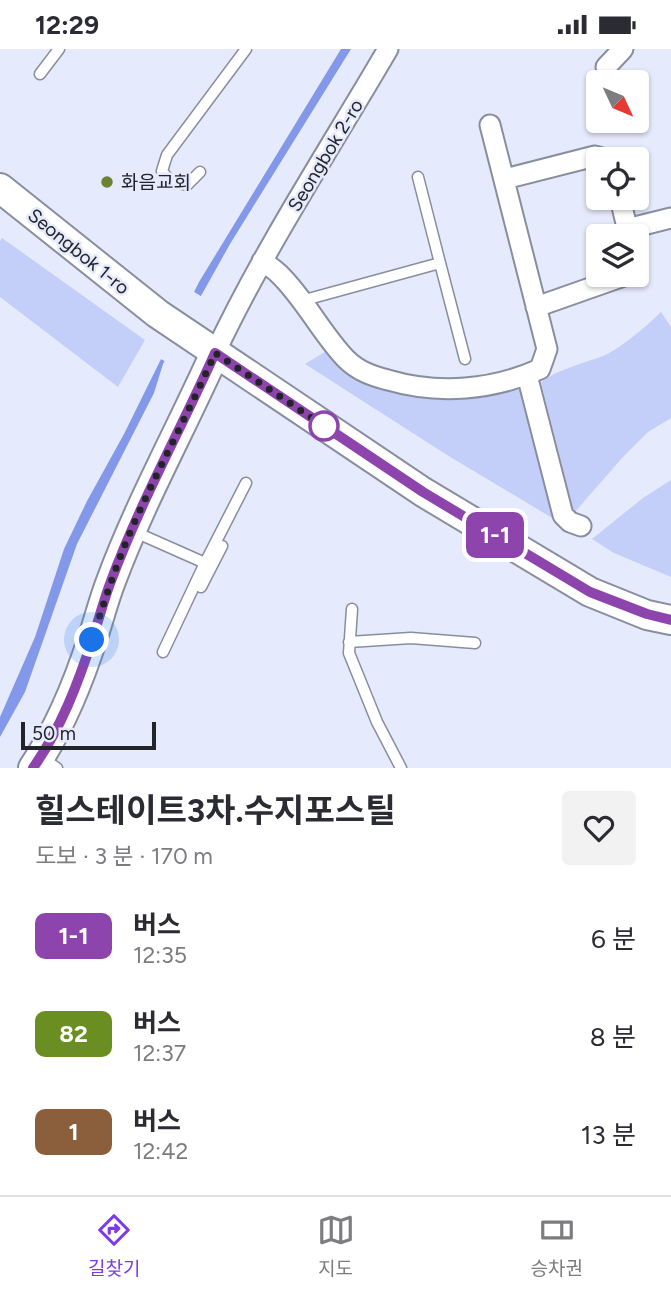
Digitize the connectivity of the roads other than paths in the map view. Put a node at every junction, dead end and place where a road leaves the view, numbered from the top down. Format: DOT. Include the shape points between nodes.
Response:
graph roads {
  1 [pos="60,49"];
  2 [pos="246,49"];
  3 [pos="388,49"];
  4 [pos="623,49"];
  5 [pos="606,67"];
  6 [pos="40,74"];
  7 [pos="490,125"];
  8 [pos="586,158"];
  9 [pos="200,172"];
  10 [pos="418,177"];
  11 [pos="505,179"];
  12 [pos="0,188"];
  13 [pos="671,218"];
  14 [pos="649,226"];
  15 [pos="262,261"];
  16 [pos="440,263"];
  17 [pos="593,287"];
  18 [pos="301,301"];
  19 [pos="536,307"];
  20 [pos="205,346"];
  21 [pos="465,359"];
  22 [pos="527,376"];
  23 [pos="246,483"];
  24 [pos="581,526"];
  25 [pos="131,531"];
  26 [pos="222,546"];
  27 [pos="208,565"];
  28 [pos="201,587"];
  29 [pos="352,609"];
  30 [pos="671,620"];
  31 [pos="349,642"];
  32 [pos="475,643"];
  33 [pos="163,652"];
  34 [pos="44,764"];
  35 [pos="401,768"];
  1 -- 6 [label="lane"];
  2 -- 9 [label="lane" via="167,155 162,171 170,180 187,185"];
  3 -- 15 [label="street, Seongbok 2-ro"];
  4 -- 5 [label="street"];
  7 -- 11 [label="street"];
  8 -- 11 [label="street"];
  10 -- 16 [label="lane"];
  11 -- 19 [label="street"];
  12 -- 20 [label="street, Seongbok 1-ro"];
  13 -- 14 [label="street"];
  15 -- 18 [label="street" via="279,273"];
  15 -- 20 [label="street, Seongbok 2-ro" via="237,306"];
  16 -- 18 [label="lane"];
  16 -- 21 [label="lane"];
  17 -- 19 [label="street"];
  18 -- 22 [label="street" via="347,360 366,374 408,386 447,389 496,385"];
  19 -- 22 [label="street" via="547,349 540,369"];
  20 -- 25 [label="street, Seongbok 2-ro" via="192,404"];
  20 -- 30 [label="street" via="423,492 590,592"];
  22 -- 24 [label="street" via="563,515"];
  23 -- 27 [label="lane"];
  25 -- 27 [label="lane"];
  25 -- 34 [label="street, Seongbok 2-ro"];
  26 -- 27 [label="lane"];
  27 -- 28 [label="lane"];
  27 -- 33 [label="lane"];
  29 -- 31 [label="lane"];
  31 -- 32 [label="lane" via="411,638"];
  31 -- 35 [label="lane" via="349,653 372,710"];
}
